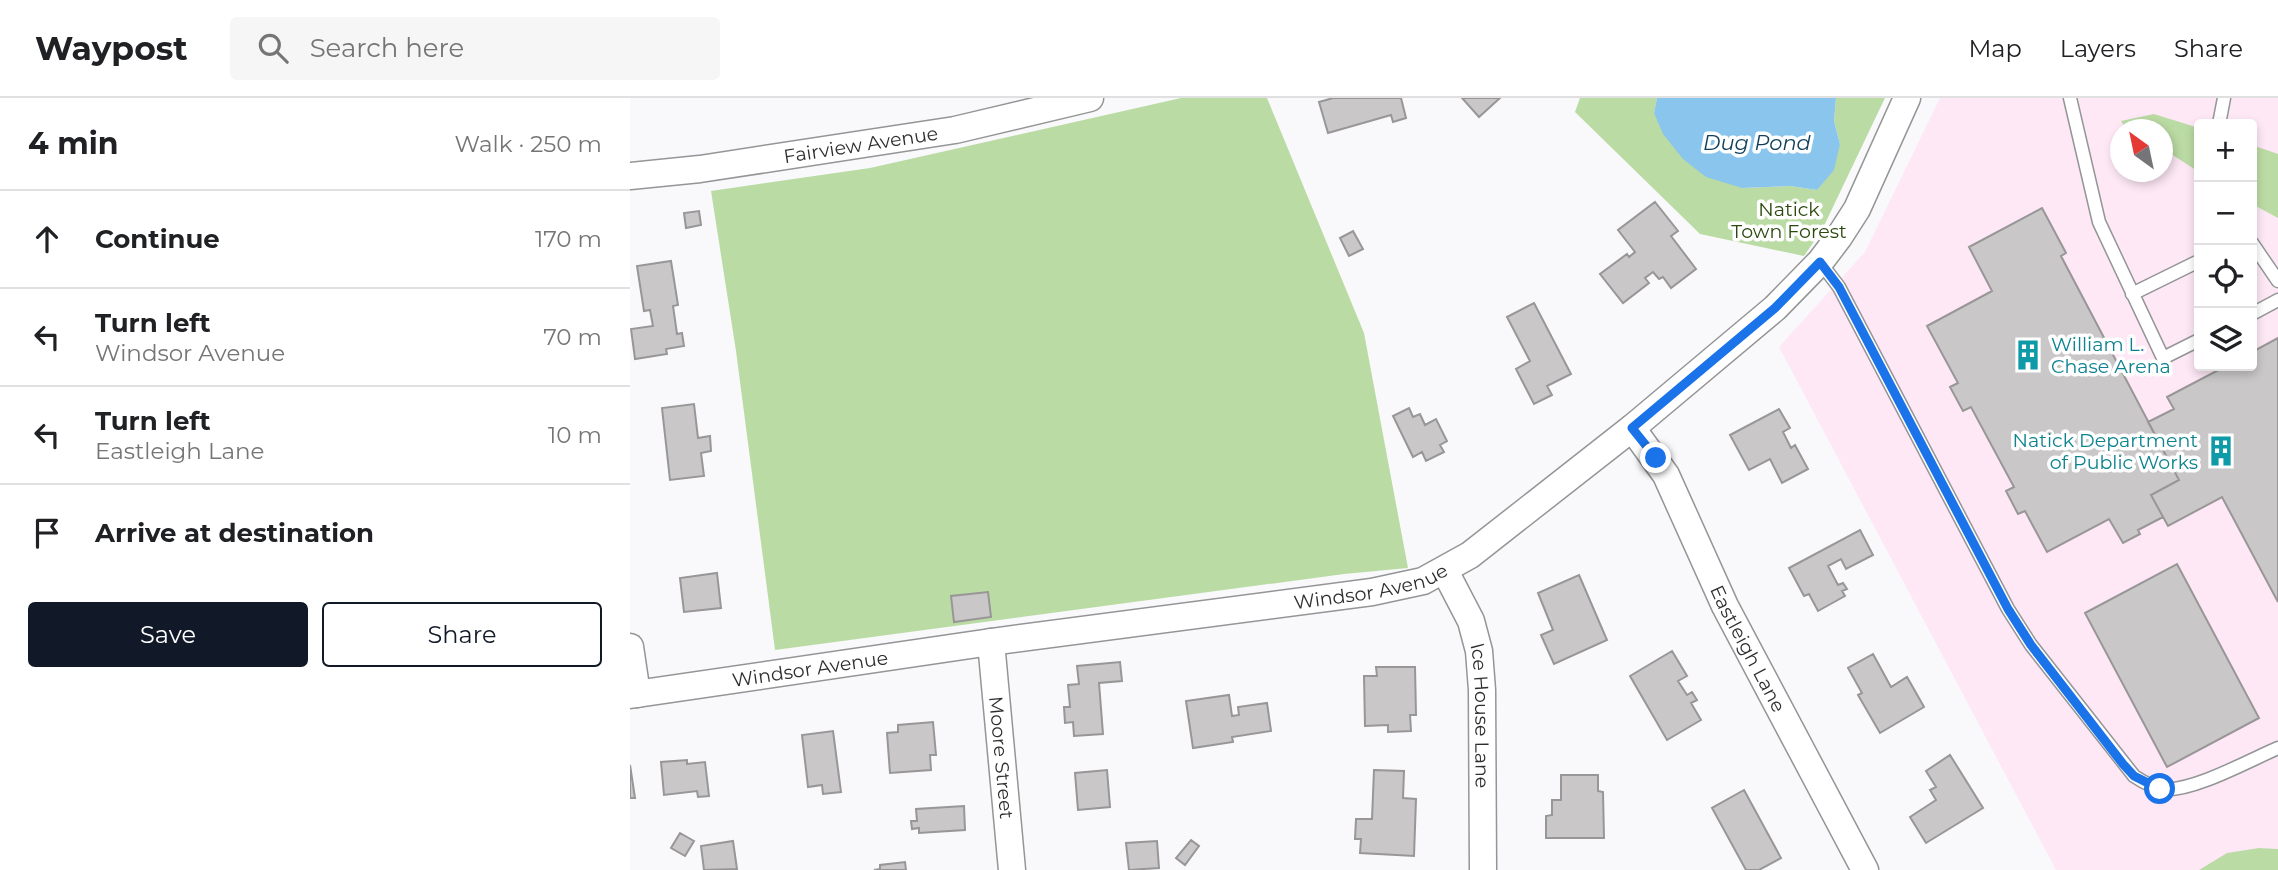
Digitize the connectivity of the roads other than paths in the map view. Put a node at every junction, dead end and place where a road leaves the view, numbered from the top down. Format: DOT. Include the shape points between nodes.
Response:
graph roads {
  1 [pos="1090,98"];
  2 [pos="1908,98"];
  3 [pos="2070,98"];
  4 [pos="2224,98"];
  5 [pos="2220,119"];
  6 [pos="630,176"];
  7 [pos="2253,245"];
  8 [pos="1820,262"];
  9 [pos="2194,263"];
  10 [pos="2278,281"];
  11 [pos="2132,294"];
  12 [pos="2278,300"];
  13 [pos="2257,311"];
  14 [pos="2194,342"];
  15 [pos="1632,428"];
  16 [pos="1446,571"];
  17 [pos="991,642"];
  18 [pos="630,647"];
  19 [pos="634,694"];
  20 [pos="2278,748"];
  21 [pos="1012,870"];
  22 [pos="1483,870"];
  23 [pos="1865,870"];
  1 -- 6 [label="street, Fairview Avenue" via="955,130"];
  2 -- 8 [label="street, Windsor Avenue" via="1857,209"];
  3 -- 11 [label="lane" via="2099,222"];
  4 -- 5 [label="lane"];
  7 -- 10 [label="lane"];
  8 -- 15 [label="street, Windsor Avenue" via="1767,315"];
  8 -- 20 [label="lane" via="1839,287 2019,627 2134,776 2160,789 2174,790"];
  9 -- 11 [label="lane"];
  11 -- 14 [label="lane" via="2163,358"];
  12 -- 13 [label="lane"];
  15 -- 16 [label="street, Windsor Avenue"];
  15 -- 23 [label="street, Eastleigh Lane" via="1666,475 1725,606"];
  16 -- 17 [label="street, Windsor Avenue" via="1372,592"];
  16 -- 22 [label="street, Ice House Lane" via="1472,621 1479,651"];
  17 -- 19 [label="street, Windsor Avenue"];
  17 -- 21 [label="street, Moore Street"];
  18 -- 19 [label="street"];
}
